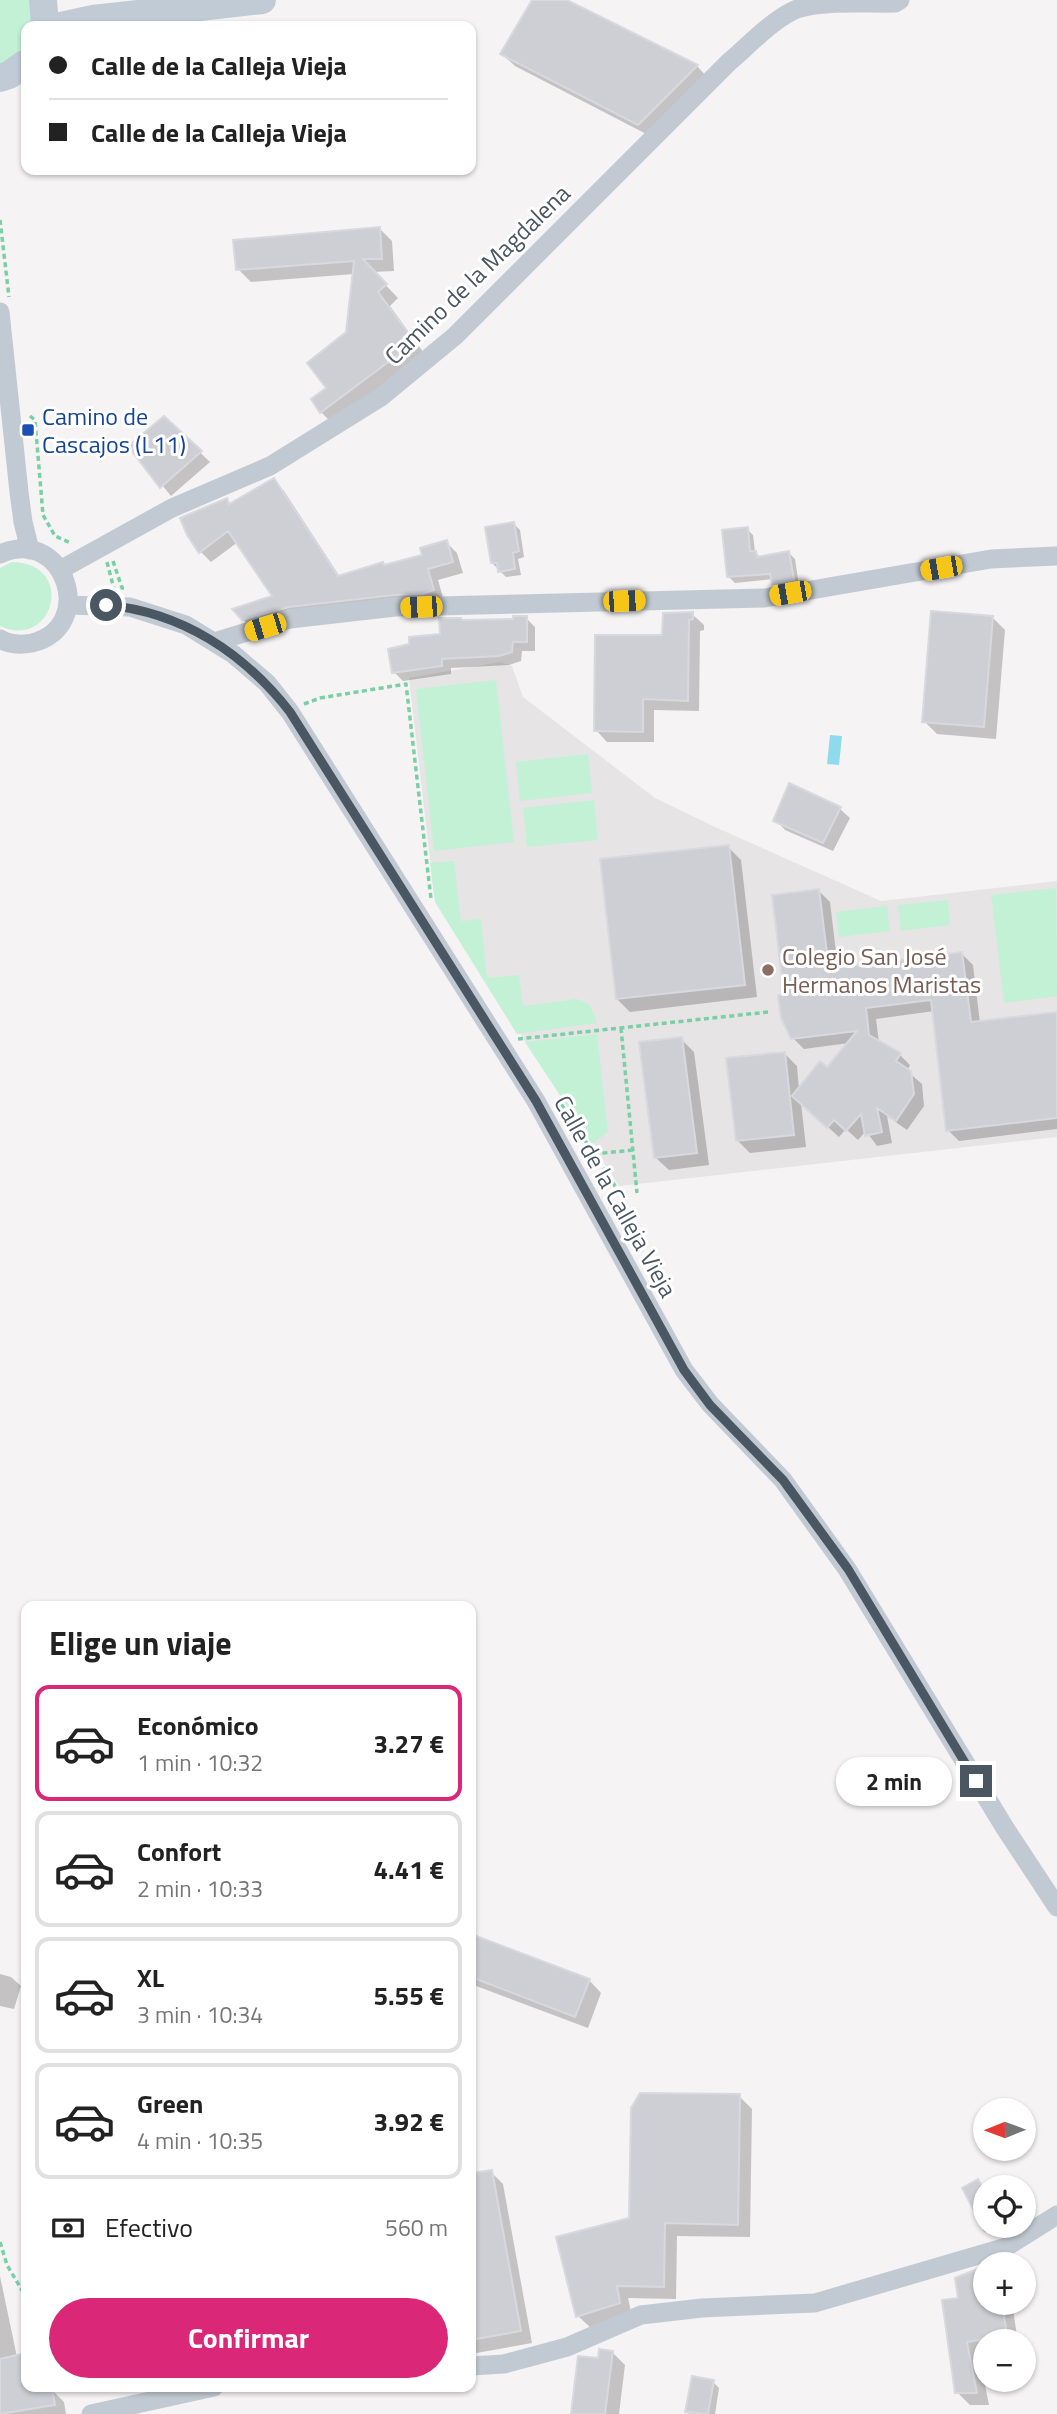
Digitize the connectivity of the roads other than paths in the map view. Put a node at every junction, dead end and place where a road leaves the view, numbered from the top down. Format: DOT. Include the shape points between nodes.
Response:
graph roads {
  1 [pos="43,0"];
  2 [pos="262,0"];
  3 [pos="900,0"];
  4 [pos="45,21"];
  5 [pos="84,21"];
  6 [pos="21,66"];
  7 [pos="0,78"];
  8 [pos="0,312"];
  9 [pos="30,550"];
  10 [pos="0,554"];
  11 [pos="1057,556"];
  12 [pos="61,570"];
  13 [pos="68,605"];
  14 [pos="0,639"];
  15 [pos="214,642"];
  16 [pos="1057,1907"];
  17 [pos="1057,2215"];
  18 [pos="476,2366"];
  19 [pos="191,2392"];
  20 [pos="91,2414"];
  1 -- 4 [label="main road"];
  2 -- 5 [label="main road"];
  3 -- 12 [label="street, Camino de la Magdalena" via="818,5 796,10 768,28 455,336 381,397 270,466 172,508 107,552"];
  6 -- 7 [label="main road"];
  8 -- 9 [label="street" via="19,492"];
  9 -- 10 [label="street"];
  9 -- 12 [label="street"];
  11 -- 15 [label="street" via="991,559 765,597 394,607 290,619"];
  12 -- 13 [label="street"];
  13 -- 14 [label="street" via="55,630 40,641 22,645"];
  13 -- 15 [label="street, Calle de la Calleja Vieja" via="130,607 186,625"];
  15 -- 16 [label="street, Calle de la Calleja Vieja" via="267,682 301,728 536,1101 684,1370 710,1405 783,1480 848,1569"];
  17 -- 18 [label="street" via="1006,2247 816,2303 641,2315 567,2347 504,2364"];
  19 -- 20 [label="street"];
}
